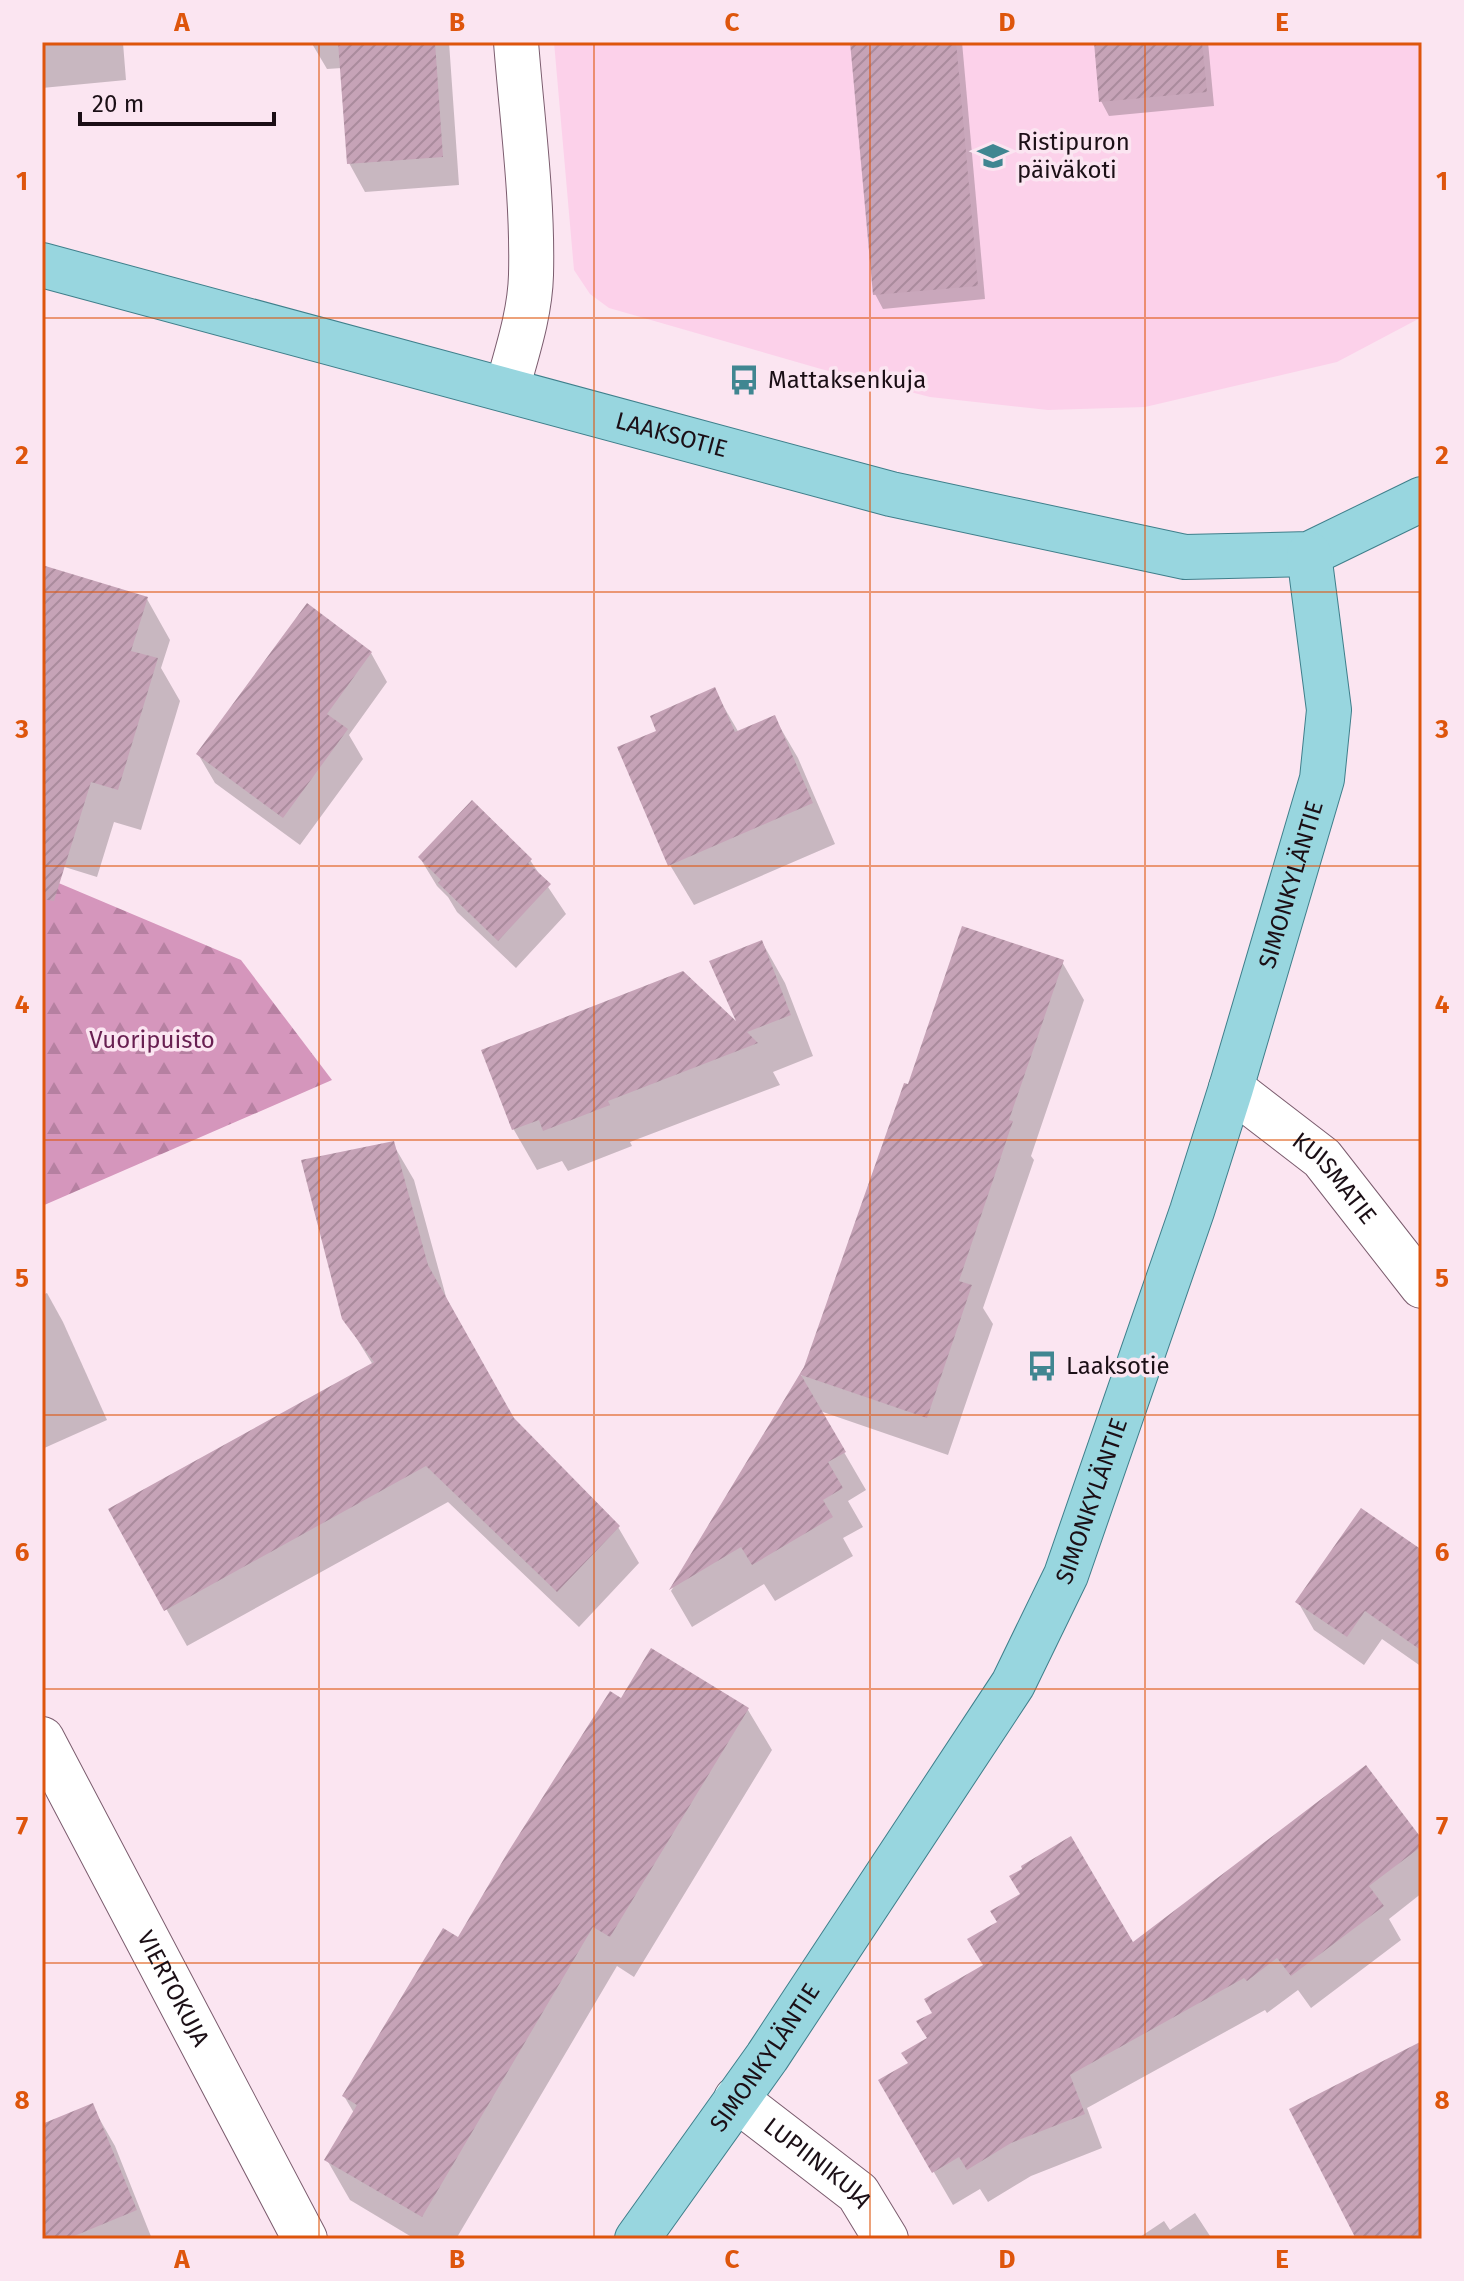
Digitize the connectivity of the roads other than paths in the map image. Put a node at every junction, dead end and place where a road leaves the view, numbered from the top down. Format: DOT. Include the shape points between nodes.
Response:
graph roads {
  1 [pos="516,42"];
  2 [pos="42,265"];
  3 [pos="507,389"];
  4 [pos="1422,499"];
  5 [pos="1309,554"];
  6 [pos="1231,1088"];
  7 [pos="1422,1286"];
  8 [pos="42,1739"];
  9 [pos="736,2099"];
  10 [pos="305,2239"];
  11 [pos="637,2239"];
  12 [pos="886,2239"];
  1 -- 3 [label="street" via="531,276"];
  2 -- 3 [label="main road, LAAKSOTIE"];
  3 -- 5 [label="main road, LAAKSOTIE" via="891,494 1185,557"];
  4 -- 5 [label="main road"];
  5 -- 6 [label="main road, SIMONKYLÄNTIE" via="1329,710 1322,779"];
  6 -- 7 [label="street, KUISMATIE" via="1322,1158"];
  6 -- 9 [label="main road, SIMONKYLÄNTIE" via="1066,1575 1013,1684"];
  8 -- 10 [label="street, VIERTOKUJA"];
  9 -- 11 [label="main road, SIMONKYLÄNTIE"];
  9 -- 12 [label="street, LUPIINIKUJA" via="858,2193"];
}
